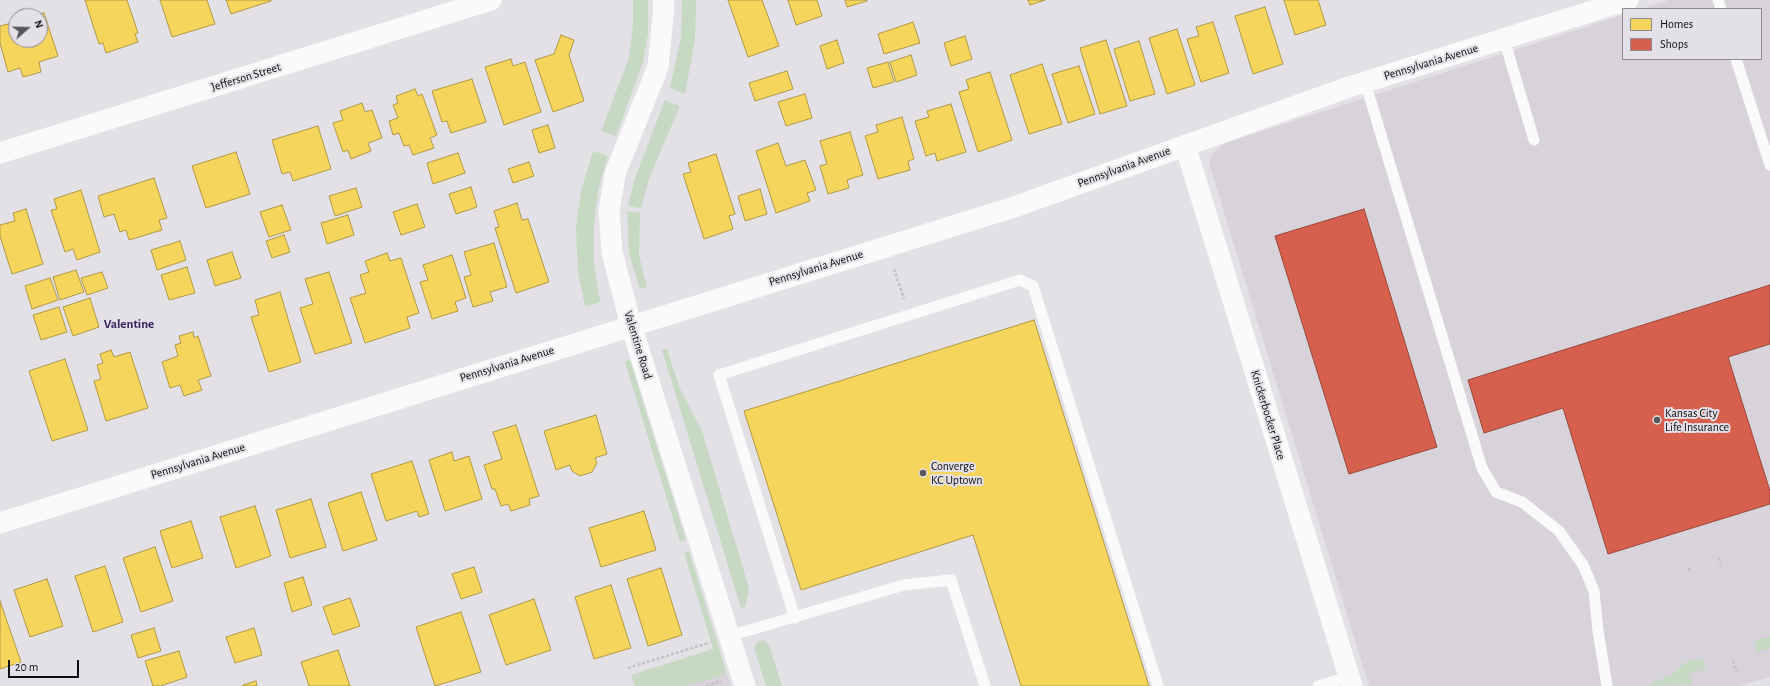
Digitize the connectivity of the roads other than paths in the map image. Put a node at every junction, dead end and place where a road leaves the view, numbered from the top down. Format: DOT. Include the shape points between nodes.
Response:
graph roads {
  1 [pos="491,0"];
  2 [pos="663,0"];
  3 [pos="1628,0"];
  4 [pos="1504,39"];
  5 [pos="1736,60"];
  6 [pos="1365,82"];
  7 [pos="1534,140"];
  8 [pos="1185,145"];
  9 [pos="0,153"];
  10 [pos="1770,165"];
  11 [pos="631,325"];
  12 [pos="0,523"];
  13 [pos="795,618"];
  14 [pos="729,636"];
  15 [pos="1350,681"];
  16 [pos="745,686"];
  17 [pos="985,686"];
  18 [pos="1158,686"];
  19 [pos="1318,686"];
  20 [pos="1607,686"];
  1 -- 9 [label="street, Jefferson Street"];
  2 -- 11 [label="street, Valentine Road" via="658,67 615,174 609,212 612,252"];
  3 -- 4 [label="street, Pennsylvania Avenue"];
  4 -- 6 [label="street, Pennsylvania Avenue"];
  4 -- 7 [label="lane"];
  5 -- 10 [label="lane"];
  6 -- 8 [label="street, Pennsylvania Avenue"];
  6 -- 20 [label="lane" via="1482,468 1496,492 1522,502 1559,531 1583,565 1594,592"];
  8 -- 11 [label="street, Pennsylvania Avenue" via="1014,207"];
  8 -- 15 [label="street, Knickerbocker Place"];
  11 -- 12 [label="street, Pennsylvania Avenue"];
  11 -- 14 [label="street, Valentine Road"];
  13 -- 14 [label="lane"];
  13 -- 17 [label="lane" via="904,585 951,580"];
  13 -- 18 [label="lane" via="719,375 1020,280 1033,286"];
  14 -- 16 [label="street, Valentine Road"];
  15 -- 19 [label="lane"];
}
